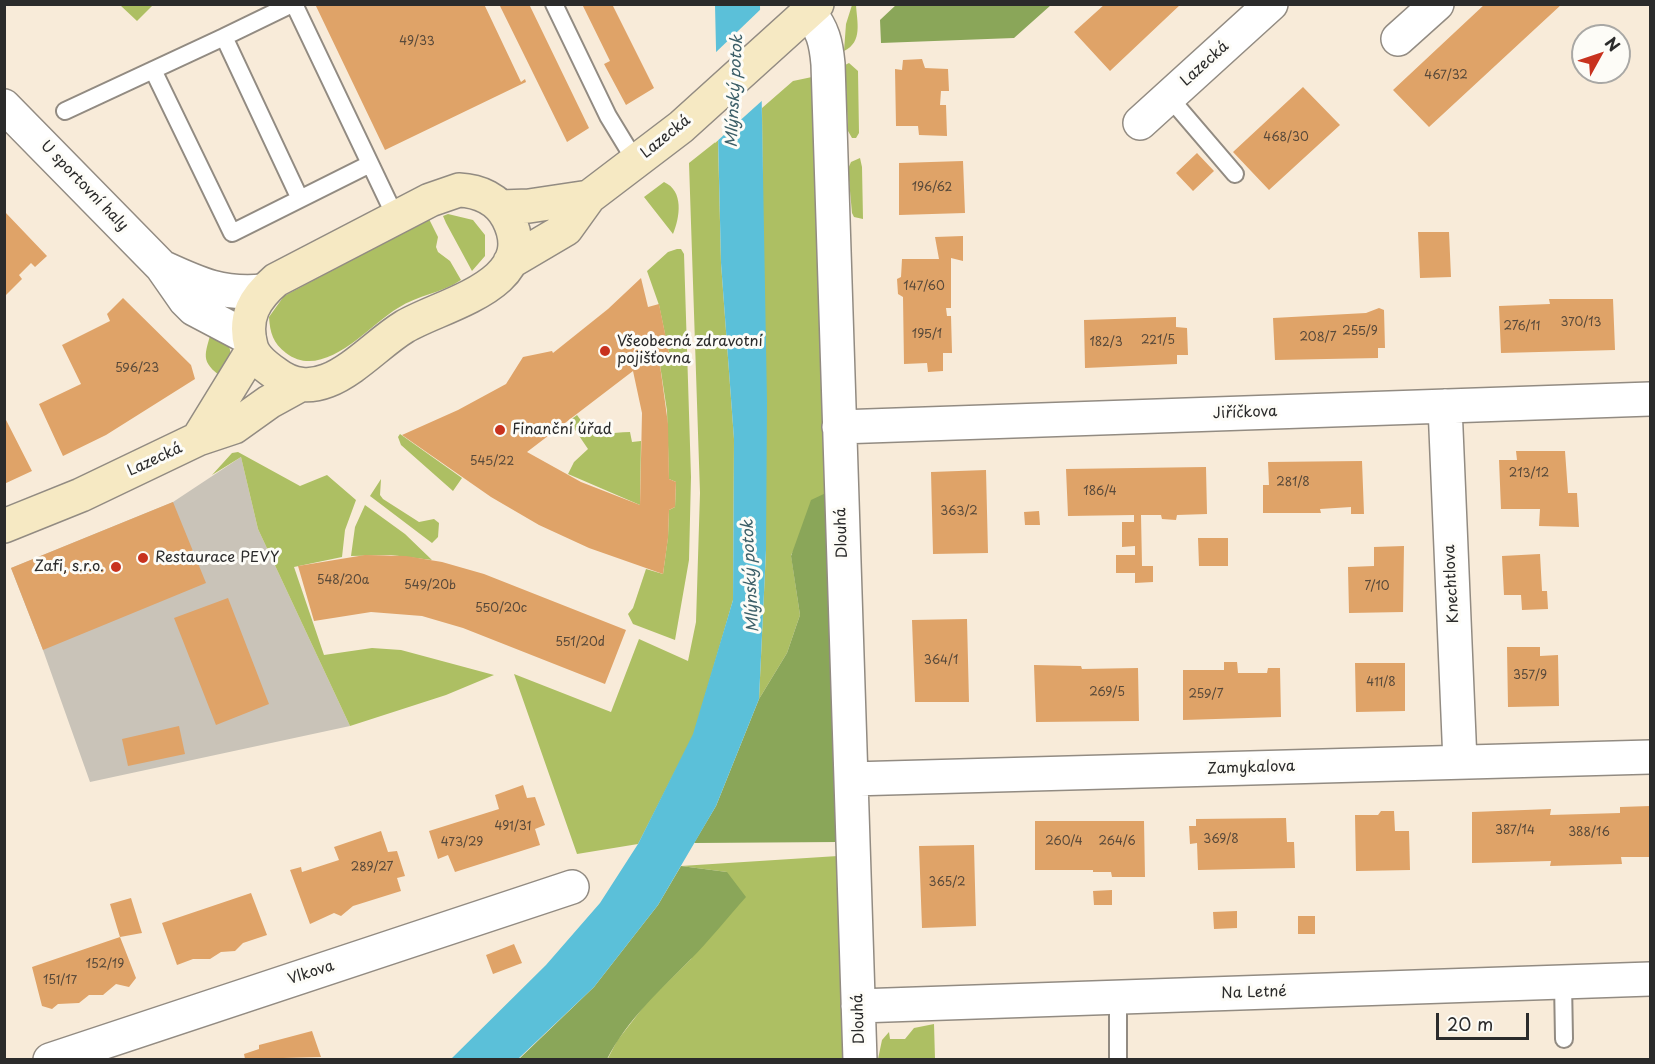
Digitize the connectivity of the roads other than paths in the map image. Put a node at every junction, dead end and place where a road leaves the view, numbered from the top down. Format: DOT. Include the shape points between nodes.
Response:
graph roads {
  1 [pos="293,4"];
  2 [pos="554,4"];
  3 [pos="1271,4"];
  4 [pos="1437,4"];
  5 [pos="805,15"];
  6 [pos="224,37"];
  7 [pos="1398,39"];
  8 [pos="153,70"];
  9 [pos="1168,97"];
  10 [pos="4,106"];
  11 [pos="65,111"];
  12 [pos="1140,123"];
  13 [pos="636,162"];
  14 [pos="370,164"];
  15 [pos="1235,174"];
  16 [pos="589,197"];
  17 [pos="300,199"];
  18 [pos="501,207"];
  19 [pos="396,218"];
  20 [pos="510,262"];
  21 [pos="162,267"];
  22 [pos="263,291"];
  23 [pos="251,344"];
  24 [pos="300,385"];
  25 [pos="1650,399"];
  26 [pos="1445,406"];
  27 [pos="839,427"];
  28 [pos="198,439"];
  29 [pos="4,526"];
  30 [pos="1650,757"];
  31 [pos="1460,762"];
  32 [pos="851,779"];
  33 [pos="572,886"];
  34 [pos="1650,980"];
  35 [pos="1563,982"];
  36 [pos="1118,998"];
  37 [pos="858,1006"];
  38 [pos="1564,1039"];
  39 [pos="1118,1058"];
  40 [pos="50,1059"];
  41 [pos="860,1059"];
  1 -- 6 [label="lane"];
  1 -- 14 [label="lane"];
  2 -- 13 [label="lane" via="608,116"];
  3 -- 9 [label="street, Lazecká"];
  4 -- 7 [label="street"];
  5 -- 13 [label="main road, Lazecká"];
  5 -- 27 [label="street, Dlouhá" via="821,27 826,38"];
  6 -- 8 [label="lane"];
  6 -- 17 [label="lane"];
  8 -- 11 [label="lane"];
  8 -- 17 [label="lane" via="232,233"];
  9 -- 12 [label="street, Lazecká"];
  9 -- 15 [label="lane"];
  10 -- 21 [label="street, U sportovní haly"];
  13 -- 16 [label="main road, Lazecká"];
  14 -- 17 [label="lane"];
  14 -- 19 [label="lane"];
  16 -- 18 [label="main road"];
  16 -- 20 [label="main road, Lazecká" via="566,229"];
  18 -- 19 [label="main road" via="487,197 459,190"];
  18 -- 20 [label="main road" via="514,239"];
  19 -- 22 [label="main road" via="286,273"];
  20 -- 24 [label="main road, Lazecká" via="482,290 405,326 346,371 322,382"];
  21 -- 22 [label="street, U sportovní haly" via="216,290"];
  21 -- 23 [label="street, U sportovní haly" via="194,309"];
  22 -- 23 [label="main road" via="251,311"];
  23 -- 24 [label="main road" via="277,375"];
  23 -- 28 [label="main road"];
  24 -- 28 [label="main road, Lazecká" via="234,427"];
  25 -- 26 [label="street, Jiříčkova"];
  26 -- 27 [label="street, Jiříčkova"];
  26 -- 31 [label="street, Knechtlova"];
  27 -- 32 [label="street, Dlouhá"];
  28 -- 29 [label="main road, Lazecká" via="81,495"];
  30 -- 31 [label="street, Zamykalova"];
  31 -- 32 [label="street, Zamykalova"];
  32 -- 37 [label="street, Dlouhá"];
  33 -- 40 [label="street, Vlkova"];
  34 -- 35 [label="street, Na Letné"];
  35 -- 36 [label="street, Na Letné"];
  35 -- 38 [label="lane"];
  36 -- 37 [label="street, Na Letné"];
  36 -- 39 [label="lane"];
  37 -- 41 [label="street, Dlouhá"];
}
